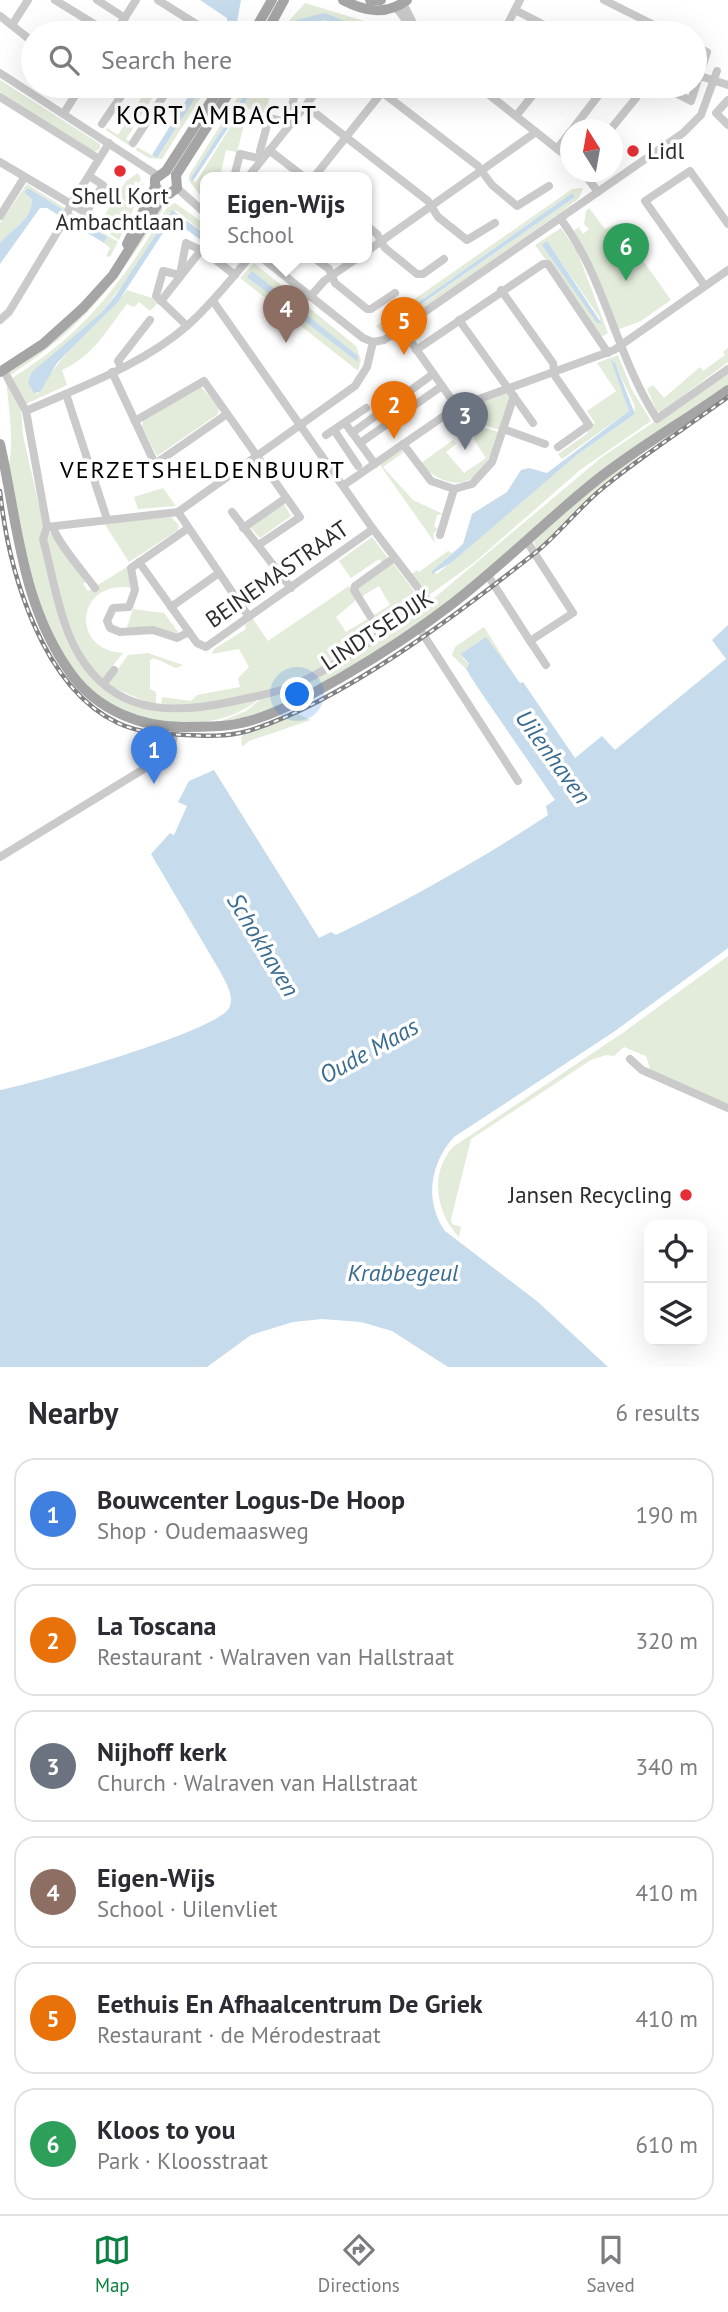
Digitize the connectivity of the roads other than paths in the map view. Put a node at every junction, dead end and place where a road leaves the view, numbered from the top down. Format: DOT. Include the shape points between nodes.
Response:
graph roads {
  1 [pos="28,0"];
  2 [pos="55,0"];
  3 [pos="97,0"];
  4 [pos="136,0"];
  5 [pos="158,0"];
  6 [pos="272,0"];
  7 [pos="284,0"];
  8 [pos="343,0"];
  9 [pos="370,0"];
  10 [pos="381,0"];
  11 [pos="520,0"];
  12 [pos="604,0"];
  13 [pos="402,3"];
  14 [pos="515,10"];
  15 [pos="0,16"];
  16 [pos="125,18"];
  17 [pos="88,21"];
  18 [pos="123,21"];
  19 [pos="191,21"];
  20 [pos="260,21"];
  21 [pos="273,21"];
  22 [pos="411,21"];
  23 [pos="509,21"];
  24 [pos="537,21"];
  25 [pos="646,21"];
  26 [pos="12,25"];
  27 [pos="21,32"];
  28 [pos="0,73"];
  29 [pos="707,76"];
  30 [pos="715,76"];
  31 [pos="728,85"];
  32 [pos="21,86"];
  33 [pos="0,97"];
  34 [pos="40,98"];
  35 [pos="73,98"];
  36 [pos="120,98"];
  37 [pos="160,98"];
  38 [pos="214,98"];
  39 [pos="224,98"];
  40 [pos="294,98"];
  41 [pos="312,98"];
  42 [pos="374,98"];
  43 [pos="393,98"];
  44 [pos="493,98"];
  45 [pos="530,98"];
  46 [pos="596,98"];
  47 [pos="636,98"];
  48 [pos="728,100"];
  49 [pos="306,106"];
  50 [pos="64,113"];
  51 [pos="516,116"];
  52 [pos="580,119"];
  53 [pos="619,119"];
  54 [pos="291,123"];
  55 [pos="102,124"];
  56 [pos="728,125"];
  57 [pos="536,132"];
  58 [pos="345,136"];
  59 [pos="109,143"];
  60 [pos="133,143"];
  61 [pos="560,145"];
  62 [pos="557,149"];
  63 [pos="269,150"];
  64 [pos="560,151"];
  65 [pos="99,159"];
  66 [pos="262,159"];
  67 [pos="0,162"];
  68 [pos="483,171"];
  69 [pos="235,172"];
  70 [pos="252,172"];
  71 [pos="298,172"];
  72 [pos="318,172"];
  73 [pos="166,174"];
  74 [pos="89,176"];
  75 [pos="24,178"];
  76 [pos="590,182"];
  77 [pos="549,186"];
  78 [pos="155,187"];
  79 [pos="177,188"];
  80 [pos="598,192"];
  81 [pos="164,194"];
  82 [pos="71,204"];
  83 [pos="431,207"];
  84 [pos="200,209"];
  85 [pos="0,216"];
  86 [pos="560,218"];
  87 [pos="495,223"];
  88 [pos="728,224"];
  89 [pos="372,231"];
  90 [pos="382,241"];
  91 [pos="200,248"];
  92 [pos="372,248"];
  93 [pos="200,254"];
  94 [pos="444,259"];
  95 [pos="220,263"];
  96 [pos="245,263"];
  97 [pos="268,263"];
  98 [pos="321,263"];
  99 [pos="350,263"];
  100 [pos="728,270"];
  101 [pos="180,275"];
  102 [pos="235,275"];
  103 [pos="332,276"];
  104 [pos="104,284"];
  105 [pos="705,286"];
  106 [pos="501,290"];
  107 [pos="395,293"];
  108 [pos="310,297"];
  109 [pos="161,301"];
  110 [pos="213,301"];
  111 [pos="0,320"];
  112 [pos="150,320"];
  113 [pos="459,320"];
  114 [pos="187,326"];
  115 [pos="402,329"];
  116 [pos="373,342"];
  117 [pos="619,347"];
  118 [pos="416,350"];
  119 [pos="608,352"];
  120 [pos="121,367"];
  121 [pos="2,369"];
  122 [pos="728,369"];
  123 [pos="553,371"];
  124 [pos="112,372"];
  125 [pos="433,374"];
  126 [pos="442,386"];
  127 [pos="507,388"];
  128 [pos="728,390"];
  129 [pos="66,394"];
  130 [pos="514,396"];
  131 [pos="457,407"];
  132 [pos="366,408"];
  133 [pos="26,411"];
  134 [pos="227,414"];
  135 [pos="135,421"];
  136 [pos="345,423"];
  137 [pos="533,423"];
  138 [pos="301,424"];
  139 [pos="503,429"];
  140 [pos="353,434"];
  141 [pos="342,443"];
  142 [pos="360,443"];
  143 [pos="0,444"];
  144 [pos="403,444"];
  145 [pos="545,444"];
  146 [pos="558,447"];
  147 [pos="257,456"];
  148 [pos="374,464"];
  149 [pos="358,466"];
  150 [pos="344,485"];
  151 [pos="454,489"];
  152 [pos="286,498"];
  153 [pos="178,512"];
  154 [pos="232,512"];
  155 [pos="107,519"];
  156 [pos="51,528"];
  157 [pos="243,528"];
  158 [pos="187,529"];
  159 [pos="373,529"];
  160 [pos="440,535"];
  161 [pos="526,540"];
  162 [pos="260,544"];
  163 [pos="394,558"];
  164 [pos="139,562"];
  165 [pos="219,573"];
  166 [pos="487,574"];
  167 [pos="95,588"];
  168 [pos="291,588"];
  169 [pos="171,607"];
  170 [pos="370,616"];
  171 [pos="249,617"];
  172 [pos="419,628"];
  173 [pos="189,632"];
  174 [pos="530,641"];
  175 [pos="546,665"];
  176 [pos="114,670"];
  177 [pos="104,683"];
  178 [pos="176,727"];
  179 [pos="518,780"];
  180 [pos="0,857"];
  181 [pos="630,1059"];
  182 [pos="728,1108"];
  1 -- 26 [label="street"];
  2 -- 17 [label="street"];
  3 -- 16 [label="street"];
  4 -- 16 [label="street"];
  5 -- 19 [label="street"];
  6 -- 20 [label="main road"];
  7 -- 21 [label="main road"];
  8 -- 13 [label="main road" via="368,10"];
  9 -- 10 [label="main road"];
  11 -- 14 [label="street"];
  12 -- 25 [label="street"];
  13 -- 22 [label="street"];
  14 -- 23 [label="street"];
  14 -- 24 [label="street"];
  15 -- 26 [label="street"];
  16 -- 18 [label="street"];
  26 -- 27 [label="street"];
  28 -- 32 [label="street"];
  29 -- 30 [label="street"];
  30 -- 31 [label="street"];
  30 -- 80 [label="street" via="705,107 691,126"];
  33 -- 65 [label="street"];
  34 -- 50 [label="street"];
  35 -- 50 [label="street"];
  36 -- 55 [label="street"];
  37 -- 60 [label="street"];
  38 -- 73 [label="main road"];
  39 -- 73 [label="main road"];
  40 -- 54 [label="street"];
  41 -- 49 [label="street"];
  42 -- 58 [label="street"];
  43 -- 68 [label="street"];
  44 -- 51 [label="street"];
  45 -- 51 [label="street"];
  46 -- 52 [label="street"];
  47 -- 53 [label="street"];
  48 -- 56 [label="street" via="716,113"];
  49 -- 54 [label="street"];
  49 -- 58 [label="street"];
  50 -- 59 [label="street"];
  51 -- 57 [label="street"];
  54 -- 63 [label="street"];
  54 -- 66 [label="street" via="269,118"];
  57 -- 62 [label="street"];
  57 -- 68 [label="street"];
  58 -- 72 [label="street"];
  58 -- 83 [label="street"];
  59 -- 65 [label="street"];
  59 -- 73 [label="street"];
  61 -- 62 [label="street"];
  62 -- 64 [label="street"];
  63 -- 66 [label="street"];
  63 -- 71 [label="street"];
  65 -- 74 [label="street"];
  66 -- 69 [label="street" via="240,154"];
  66 -- 70 [label="street"];
  67 -- 75 [label="street"];
  68 -- 77 [label="street" via="517,206"];
  68 -- 83 [label="street"];
  73 -- 78 [label="main road"];
  73 -- 79 [label="main road"];
  74 -- 82 [label="street"];
  74 -- 82 [label="street" via="103,185 86,213"];
  75 -- 82 [label="street"];
  75 -- 85 [label="street"];
  76 -- 80 [label="street"];
  78 -- 81 [label="main road"];
  78 -- 104 [label="main road"];
  79 -- 81 [label="main road"];
  79 -- 84 [label="street"];
  80 -- 86 [label="street"];
  81 -- 104 [label="main road"];
  82 -- 111 [label="street"];
  83 -- 87 [label="street" via="467,240"];
  83 -- 90 [label="street"];
  86 -- 115 [label="street"];
  86 -- 117 [label="street" via="579,245"];
  88 -- 105 [label="street" via="690,171 645,201"];
  89 -- 90 [label="street"];
  90 -- 92 [label="street"];
  90 -- 94 [label="street" via="417,274"];
  91 -- 101 [label="street" via="186,243"];
  93 -- 101 [label="street"];
  95 -- 102 [label="street"];
  96 -- 102 [label="street"];
  97 -- 108 [label="street"];
  98 -- 103 [label="street"];
  99 -- 103 [label="street"];
  100 -- 105 [label="street"];
  101 -- 109 [label="street"];
  101 -- 109 [label="street" via="163,271 156,296"];
  102 -- 110 [label="street"];
  103 -- 107 [label="street" via="366,309"];
  103 -- 108 [label="street"];
  104 -- 121 [label="main road, bridge" via="43,344"];
  105 -- 117 [label="street"];
  106 -- 113 [label="street"];
  106 -- 119 [label="street" via="548,264"];
  106 -- 123 [label="street" via="553,363"];
  108 -- 116 [label="street"];
  109 -- 114 [label="street"];
  110 -- 114 [label="street"];
  110 -- 138 [label="street"];
  112 -- 120 [label="street" via="118,361"];
  113 -- 118 [label="street"];
  113 -- 127 [label="street"];
  114 -- 120 [label="street"];
  115 -- 116 [label="street" via="384,341"];
  115 -- 118 [label="street"];
  116 -- 138 [label="street" via="360,382"];
  117 -- 119 [label="street"];
  117 -- 122 [label="street" via="638,391 657,419"];
  118 -- 125 [label="street"];
  119 -- 123 [label="street"];
  120 -- 124 [label="street"];
  121 -- 133 [label="street"];
  123 -- 127 [label="street"];
  123 -- 146 [label="street" via="589,425"];
  124 -- 129 [label="street"];
  124 -- 135 [label="street"];
  125 -- 126 [label="street"];
  125 -- 140 [label="street"];
  126 -- 131 [label="street"];
  126 -- 142 [label="street"];
  127 -- 130 [label="street"];
  127 -- 131 [label="street"];
  128 -- 161 [label="main road, LINDTSEDIJK" via="610,470"];
  129 -- 133 [label="street"];
  129 -- 155 [label="street"];
  130 -- 137 [label="street"];
  130 -- 139 [label="street"];
  131 -- 144 [label="street"];
  132 -- 136 [label="street"];
  133 -- 156 [label="street"];
  134 -- 135 [label="street" via="204,381"];
  134 -- 135 [label="street" via="155,464"];
  134 -- 147 [label="street"];
  136 -- 140 [label="street"];
  136 -- 141 [label="street" via="330,433"];
  138 -- 147 [label="street"];
  138 -- 150 [label="street"];
  139 -- 145 [label="street"];
  139 -- 151 [label="street" via="484,474 472,484"];
  140 -- 141 [label="street"];
  140 -- 142 [label="street"];
  141 -- 149 [label="street"];
  142 -- 148 [label="street"];
  143 -- 178 [label="main road, LINDTSEDIJK" via="22,565 64,663 85,690 114,711 146,723"];
  144 -- 148 [label="street"];
  144 -- 151 [label="street" via="426,476"];
  147 -- 152 [label="street"];
  147 -- 153 [label="street"];
  148 -- 150 [label="street"];
  150 -- 159 [label="street"];
  151 -- 160 [label="street"];
  152 -- 157 [label="street"];
  152 -- 162 [label="street" via="300,517"];
  153 -- 155 [label="street"];
  153 -- 158 [label="street"];
  154 -- 157 [label="street"];
  155 -- 156 [label="street"];
  156 -- 167 [label="street"];
  156 -- 177 [label="street" via="43,539 65,624 80,657"];
  157 -- 162 [label="street"];
  158 -- 164 [label="street"];
  158 -- 165 [label="street"];
  159 -- 163 [label="street"];
  159 -- 168 [label="street, BEINEMASTRAAT"];
  161 -- 166 [label="main road, LINDTSEDIJK"];
  161 -- 174 [label="street" via="573,613"];
  162 -- 168 [label="street"];
  163 -- 170 [label="street" via="354,590"];
  163 -- 177 [label="street" via="428,601 362,647 281,690 175,710 137,703"];
  164 -- 169 [label="street"];
  164 -- 173 [label="street" via="130,570 135,590 129,607 110,610 110,628 120,632 153,630 177,639"];
  165 -- 169 [label="street"];
  165 -- 171 [label="street"];
  166 -- 172 [label="main road, LINDTSEDIJK"];
  166 -- 174 [label="street"];
  168 -- 171 [label="street, BEINEMASTRAAT"];
  169 -- 173 [label="street"];
  171 -- 173 [label="street, BEINEMASTRAAT" via="211,644 201,646"];
  172 -- 178 [label="main road, LINDTSEDIJK" via="328,685 267,715 229,726"];
  172 -- 179 [label="street"];
  174 -- 175 [label="street"];
  176 -- 177 [label="street"];
  178 -- 180 [label="street" via="164,756"];
  181 -- 182 [label="street" via="642,1070"];
}
